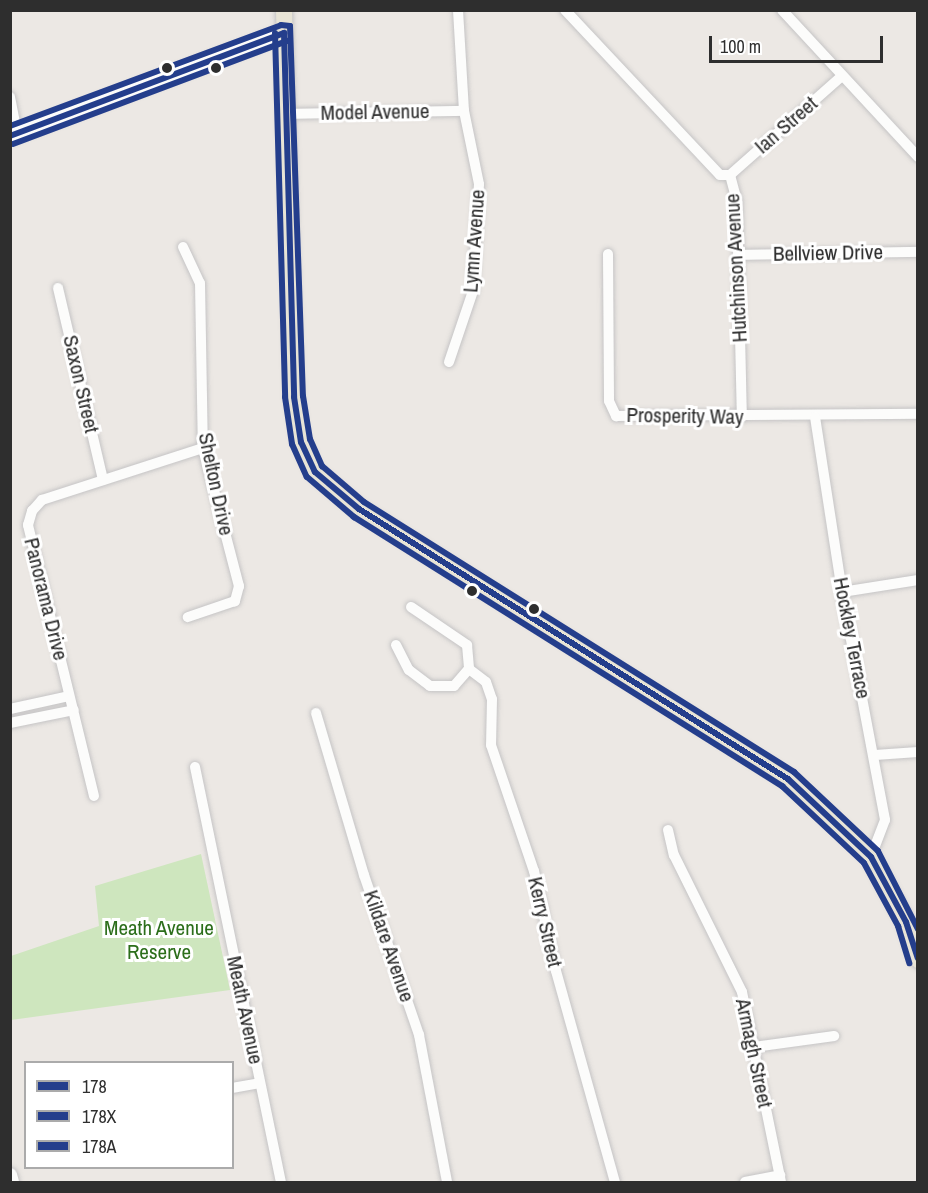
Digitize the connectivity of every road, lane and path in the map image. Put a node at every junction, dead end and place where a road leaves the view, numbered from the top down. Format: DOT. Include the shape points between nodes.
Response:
graph roads {
  1 [pos="284,10"];
  2 [pos="459,10"];
  3 [pos="565,10"];
  4 [pos="783,10"];
  5 [pos="284,33"];
  6 [pos="842,76"];
  7 [pos="10,97"];
  8 [pos="464,111"];
  9 [pos="286,114"];
  10 [pos="14,135"];
  11 [pos="918,157"];
  12 [pos="730,175"];
  13 [pos="183,247"];
  14 [pos="918,252"];
  15 [pos="608,254"];
  16 [pos="738,255"];
  17 [pos="58,288"];
  18 [pos="448,362"];
  19 [pos="918,414"];
  20 [pos="742,417"];
  21 [pos="815,417"];
  22 [pos="203,448"];
  23 [pos="104,480"];
  24 [pos="918,580"];
  25 [pos="842,592"];
  26 [pos="411,606"];
  27 [pos="188,617"];
  28 [pos="396,645"];
  29 [pos="469,669"];
  30 [pos="69,696"];
  31 [pos="10,709"];
  32 [pos="74,710"];
  33 [pos="316,713"];
  34 [pos="10,723"];
  35 [pos="918,753"];
  36 [pos="875,755"];
  37 [pos="195,767"];
  38 [pos="94,796"];
  39 [pos="668,830"];
  40 [pos="871,857"];
  41 [pos="918,960"];
  42 [pos="834,1036"];
  43 [pos="754,1047"];
  44 [pos="260,1083"];
  45 [pos="234,1088"];
  46 [pos="10,1175"];
  47 [pos="781,1178"];
  48 [pos="12,1182"];
  49 [pos="281,1182"];
  50 [pos="447,1182"];
  51 [pos="615,1182"];
  52 [pos="745,1182"];
  1 -- 5 [label="main road"];
  2 -- 8 [label="street, Lymn Avenue"];
  3 -- 12 [label="street, Hutchinson Avenue" via="720,175"];
  4 -- 6 [label="street"];
  5 -- 9 [label="main road"];
  5 -- 10 [label="street"];
  6 -- 11 [label="street"];
  6 -- 12 [label="street, Ian Street"];
  7 -- 10 [label="street"];
  8 -- 9 [label="street, Model Avenue"];
  8 -- 18 [label="street, Lymn Avenue" via="479,184 473,291"];
  9 -- 40 [label="main road" via="296,421 315,472 359,509 788,779 832,816"];
  12 -- 16 [label="street, Hutchinson Avenue" via="736,202"];
  13 -- 22 [label="street, Shelton Drive" via="200,283"];
  14 -- 16 [label="street, Bellview Drive"];
  15 -- 20 [label="street, Prosperity Way" via="609,401 616,416"];
  16 -- 20 [label="street, Hutchinson Avenue"];
  17 -- 23 [label="street, Saxon Street"];
  19 -- 21 [label="street, Prosperity Way"];
  20 -- 21 [label="street, Prosperity Way"];
  21 -- 25 [label="street, Hockley Terrace"];
  22 -- 23 [label="street, Panorama Drive"];
  22 -- 27 [label="street, Shelton Drive" via="239,586 235,601"];
  23 -- 30 [label="street, Panorama Drive" via="42,500 32,511 28,525"];
  24 -- 25 [label="street"];
  25 -- 36 [label="street, Hockley Terrace"];
  26 -- 29 [label="street, Kerry Street" via="467,645"];
  28 -- 29 [label="street" via="409,670 430,686 454,686"];
  29 -- 51 [label="street, Kerry Street" via="486,682 492,699 491,745 534,872 556,971"];
  30 -- 31 [label="street"];
  30 -- 32 [label="street, Panorama Drive"];
  32 -- 34 [label="street"];
  32 -- 38 [label="street, Panorama Drive"];
  33 -- 50 [label="street, Kildare Avenue" via="364,875 419,1035"];
  35 -- 36 [label="street"];
  36 -- 40 [label="street, Hockley Terrace" via="885,820"];
  37 -- 44 [label="street, Meath Avenue"];
  39 -- 43 [label="street, Armagh Street" via="674,855 742,992"];
  40 -- 41 [label="main road" via="906,922"];
  42 -- 43 [label="street"];
  43 -- 47 [label="street, Armagh Street"];
  44 -- 45 [label="street"];
  44 -- 49 [label="street, Meath Avenue"];
  46 -- 48 [label="street"];
  47 -- 52 [label="street"];
}
